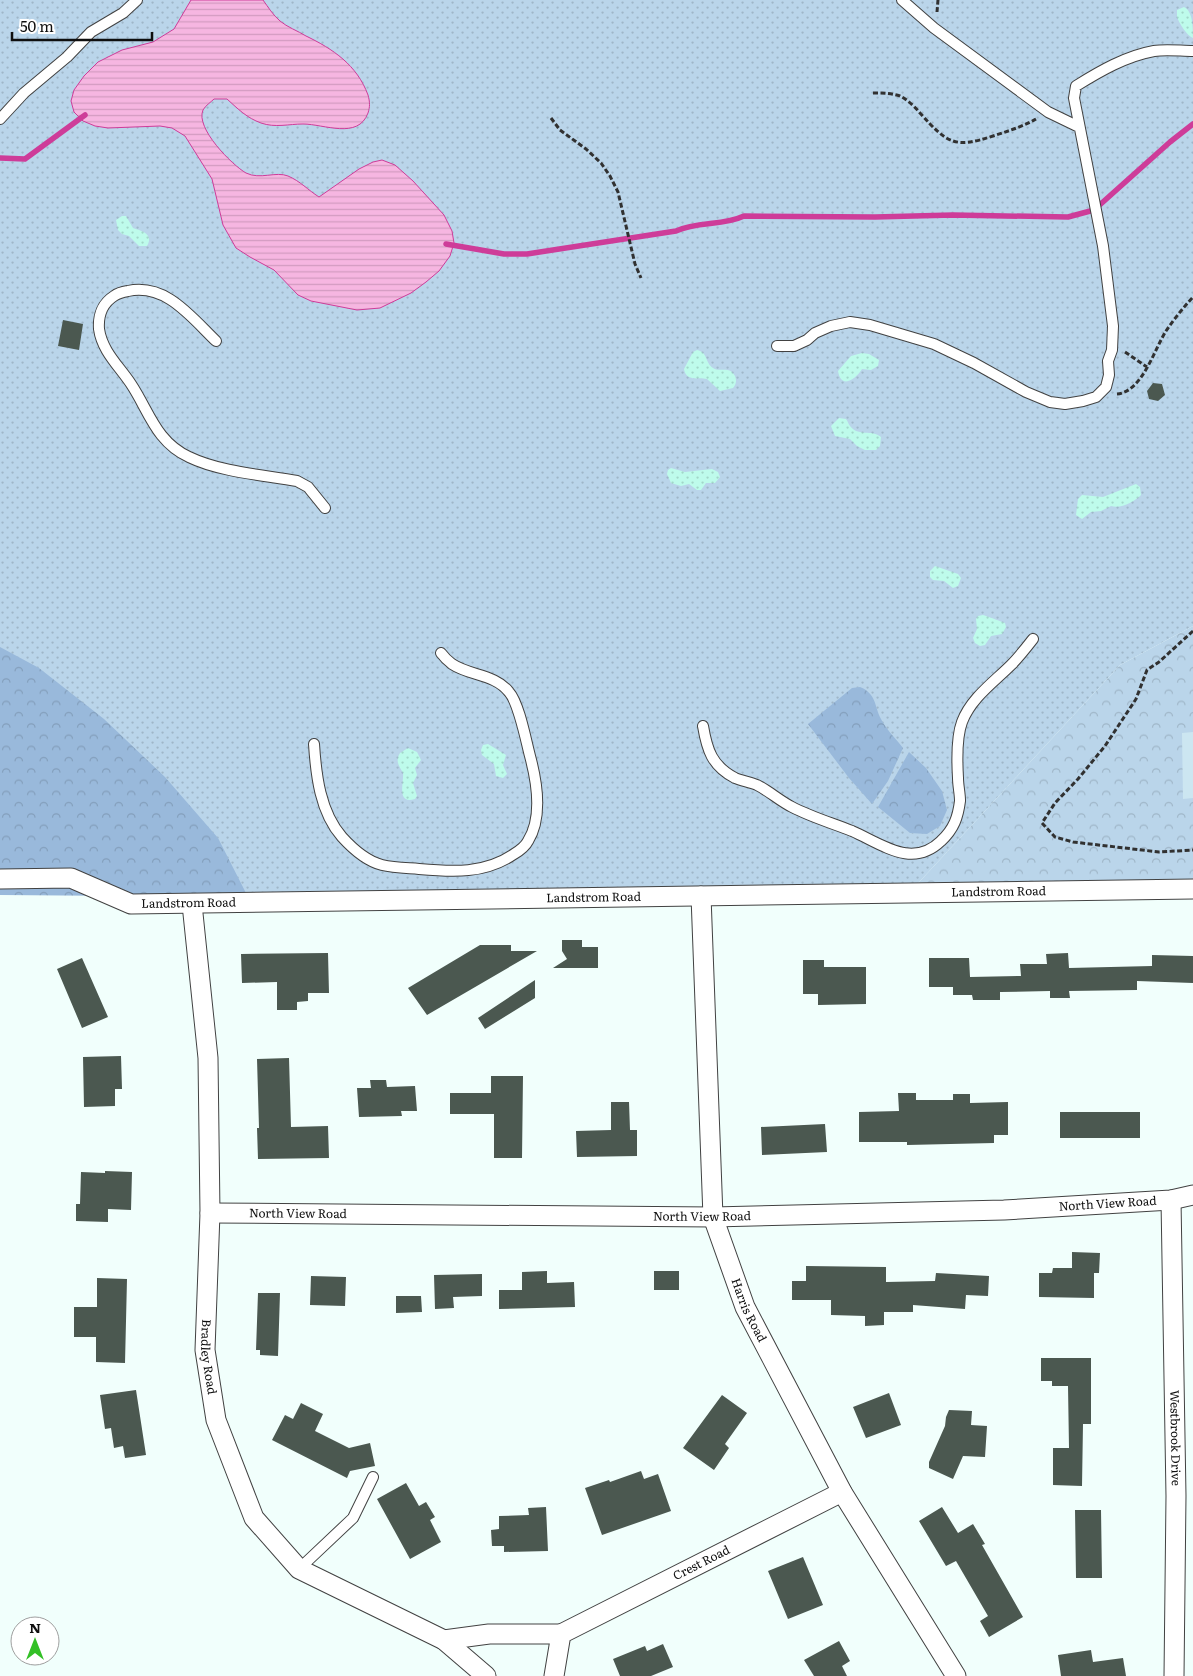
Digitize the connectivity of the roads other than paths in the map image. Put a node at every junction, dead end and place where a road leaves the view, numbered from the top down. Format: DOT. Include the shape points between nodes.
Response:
graph roads {
  1 [pos="136,0"];
  2 [pos="902,0"];
  3 [pos="1193,51"];
  4 [pos="0,119"];
  5 [pos="1079,127"];
  6 [pos="216,341"];
  7 [pos="777,346"];
  8 [pos="325,508"];
  9 [pos="1033,639"];
  10 [pos="441,653"];
  11 [pos="703,726"];
  12 [pos="314,744"];
  13 [pos="0,879"];
  14 [pos="1193,889"];
  15 [pos="701,896"];
  16 [pos="192,904"];
  17 [pos="1193,1195"];
  18 [pos="1171,1200"];
  19 [pos="210,1213"];
  20 [pos="713,1217"];
  21 [pos="373,1477"];
  22 [pos="842,1492"];
  23 [pos="1185,1494"];
  24 [pos="299,1569"];
  25 [pos="561,1634"];
  26 [pos="444,1640"];
  27 [pos="486,1676"];
  28 [pos="554,1676"];
  29 [pos="956,1676"];
  30 [pos="1174,1676"];
  1 -- 4 [label="lane" via="123,13 91,32"];
  2 -- 5 [label="lane" via="934,28 1048,112"];
  3 -- 5 [label="lane" via="1156,50 1136,55 1076,86 1074,98"];
  5 -- 7 [label="lane" via="1103,246 1113,326 1109,375 1106,387 1096,397 1065,404 1050,402 934,344 870,325 850,322 831,326 794,346"];
  6 -- 8 [label="lane" via="179,306 162,294 148,290 118,293 107,300 101,311 102,342 167,441 188,457 219,467 297,481 308,487"];
  9 -- 11 [label="lane" via="967,711 959,740 960,799 957,818 950,832 938,844 918,854 891,850 798,810 755,784 736,778 713,759"];
  10 -- 12 [label="lane" via="451,664 495,681 510,692 518,709 532,766 537,812 535,827 520,850 500,864 470,871 401,868 370,860 341,836 332,822 323,802"];
  13 -- 16 [label="street, Landstrom Road" via="71,878 131,904"];
  14 -- 15 [label="street, Landstrom Road"];
  15 -- 16 [label="street, Landstrom Road"];
  15 -- 20 [label="street, Harris Road"];
  16 -- 19 [label="street, Bradley Road" via="208,1058"];
  17 -- 18 [label="street, North View Road"];
  18 -- 20 [label="street, North View Road" via="1004,1210"];
  18 -- 23 [label="street, Westbrook Drive"];
  19 -- 20 [label="street, North View Road"];
  19 -- 24 [label="street, Bradley Road" via="205,1350 216,1420 254,1518"];
  20 -- 22 [label="street, Harris Road" via="745,1307"];
  21 -- 24 [label="lane" via="352,1518"];
  22 -- 25 [label="street, Crest Road"];
  22 -- 29 [label="street, Harris Road"];
  23 -- 30 [label="street, Westbrook Drive"];
  24 -- 26 [label="street, Bradley Road"];
  25 -- 26 [label="street, Crest Road" via="489,1634"];
  25 -- 28 [label="street"];
  26 -- 27 [label="street, Bradley Road"];
}
